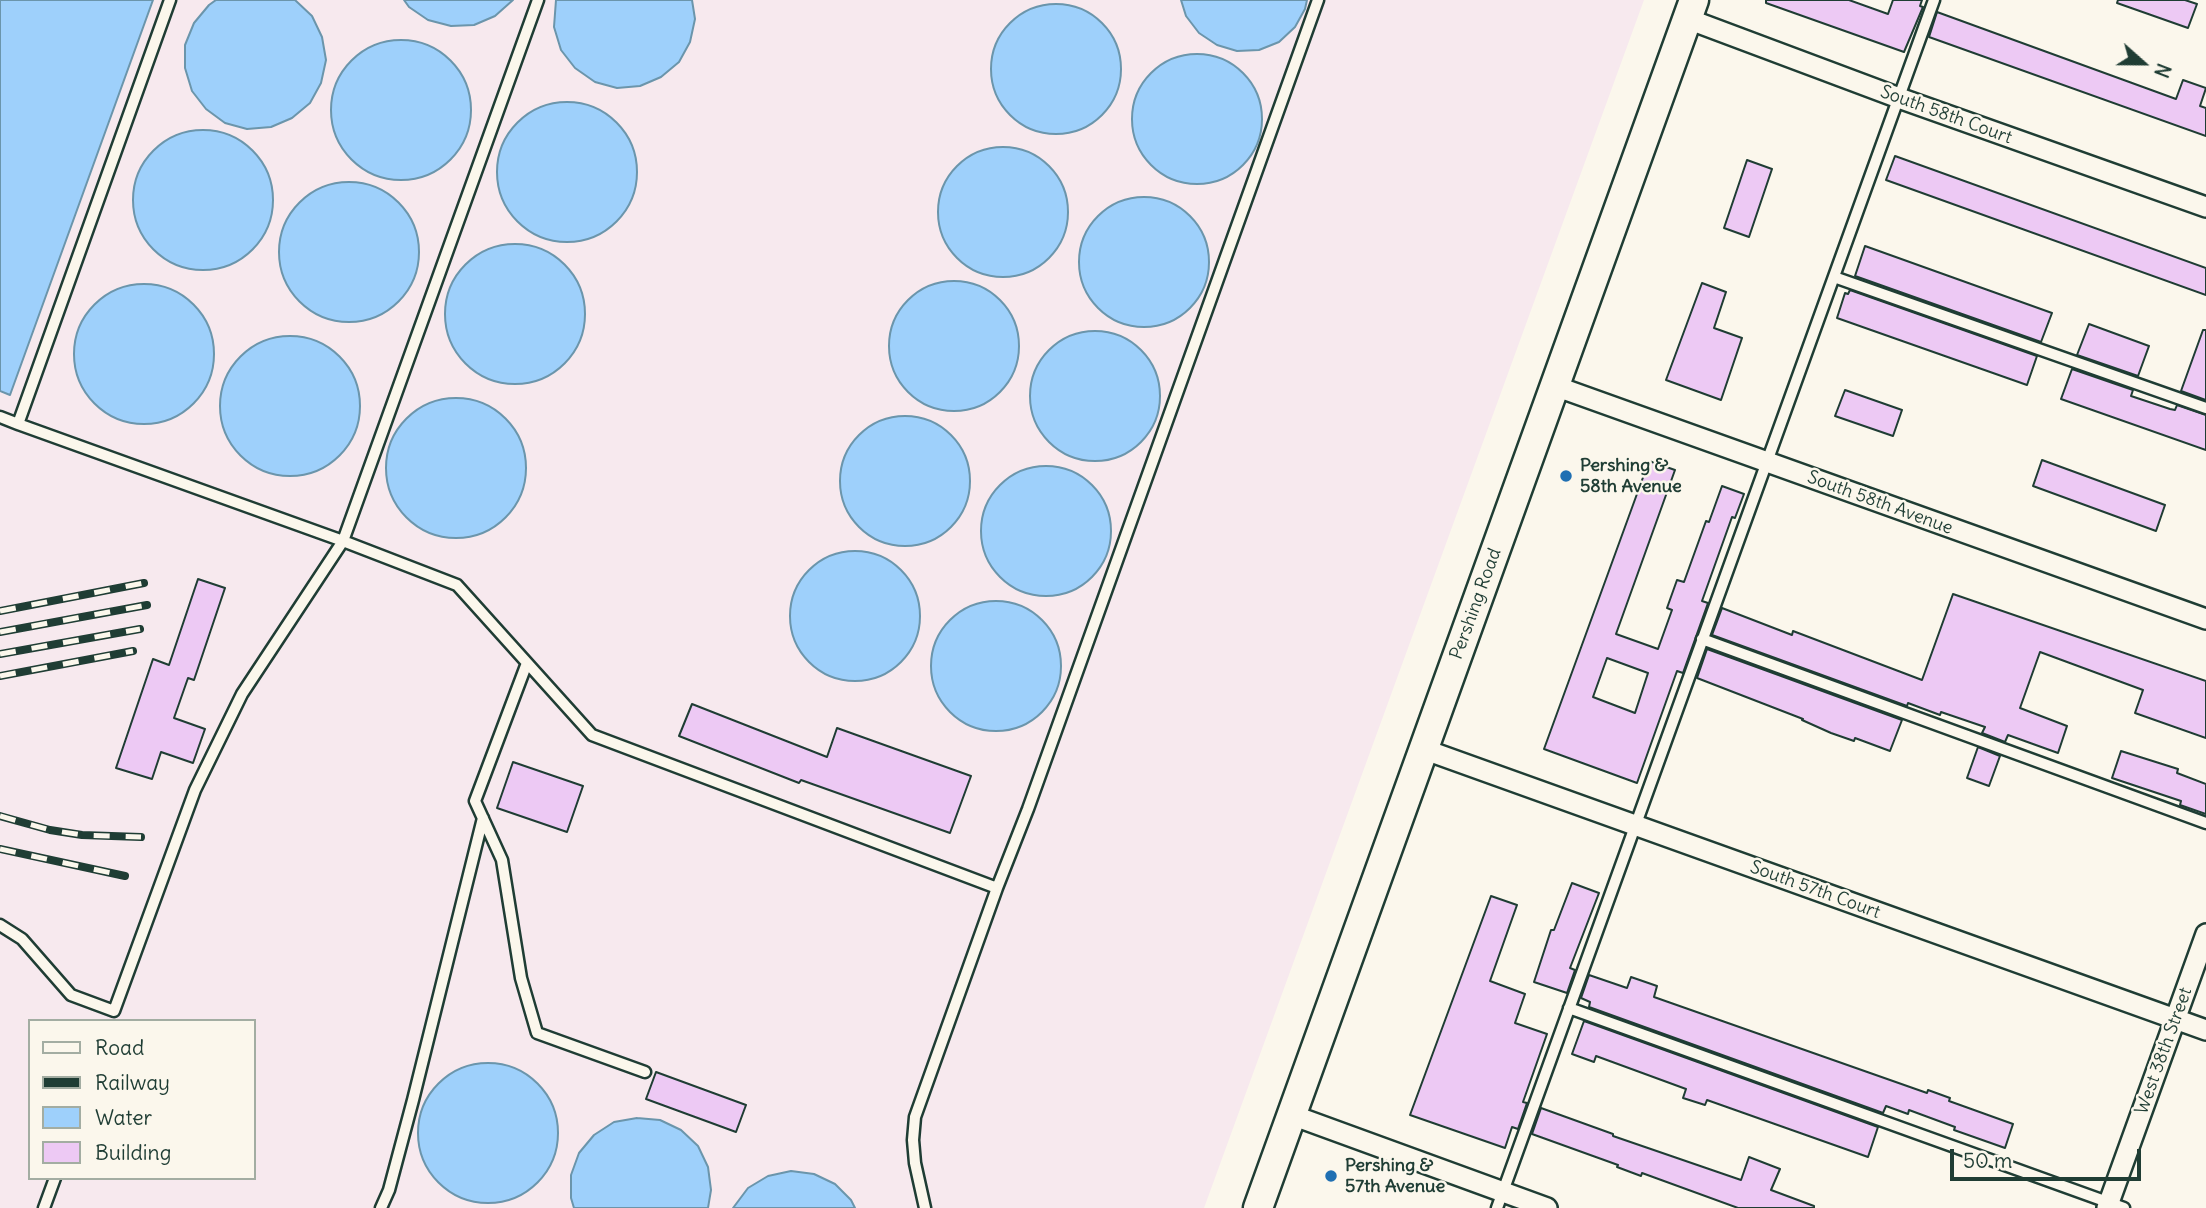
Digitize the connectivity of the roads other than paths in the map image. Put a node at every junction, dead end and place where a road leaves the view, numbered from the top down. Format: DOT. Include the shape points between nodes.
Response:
graph roads {
  1 [pos="170,0"];
  2 [pos="538,0"];
  3 [pos="1318,0"];
  4 [pos="1934,0"];
  5 [pos="1691,9"];
  6 [pos="1899,98"];
  7 [pos="2206,207"];
  8 [pos="1834,277"];
  9 [pos="1555,386"];
  10 [pos="2206,408"];
  11 [pos="0,417"];
  12 [pos="18,424"];
  13 [pos="1767,462"];
  14 [pos="344,541"];
  15 [pos="2206,620"];
  16 [pos="1702,639"];
  17 [pos="527,663"];
  18 [pos="1423,749"];
  19 [pos="483,818"];
  20 [pos="2206,823"];
  21 [pos="1635,825"];
  22 [pos="998,888"];
  23 [pos="0,925"];
  24 [pos="2206,934"];
  25 [pos="1569,1008"];
  26 [pos="112,1016"];
  27 [pos="2175,1019"];
  28 [pos="2206,1030"];
  29 [pos="645,1072"];
  30 [pos="1292,1115"];
  31 [pos="54,1180"];
  32 [pos="1499,1200"];
  33 [pos="2113,1206"];
  34 [pos="44,1208"];
  35 [pos="380,1208"];
  36 [pos="925,1208"];
  37 [pos="1258,1208"];
  38 [pos="1546,1208"];
  1 -- 12 [label="lane"];
  2 -- 14 [label="lane"];
  3 -- 22 [label="lane"];
  4 -- 6 [label="lane"];
  5 -- 6 [label="street, South 58th Court"];
  5 -- 9 [label="main road, Pershing Road"];
  6 -- 7 [label="street, South 58th Court"];
  6 -- 8 [label="lane"];
  8 -- 10 [label="lane"];
  8 -- 13 [label="lane"];
  9 -- 13 [label="street, South 58th Avenue"];
  9 -- 18 [label="main road, Pershing Road"];
  11 -- 12 [label="lane"];
  12 -- 14 [label="lane"];
  13 -- 15 [label="street, South 58th Avenue"];
  13 -- 16 [label="lane"];
  14 -- 17 [label="lane" via="457,585"];
  14 -- 26 [label="lane" via="242,694 195,790"];
  16 -- 20 [label="lane"];
  16 -- 21 [label="lane"];
  17 -- 19 [label="lane" via="475,802"];
  17 -- 22 [label="lane" via="592,736"];
  18 -- 21 [label="street, South 57th Court"];
  18 -- 30 [label="main road, Pershing Road"];
  19 -- 29 [label="lane" via="502,860 522,978 537,1033"];
  19 -- 35 [label="lane" via="406,1126"];
  21 -- 25 [label="lane"];
  21 -- 27 [label="street, South 57th Court"];
  22 -- 36 [label="lane" via="915,1117 915,1163"];
  23 -- 26 [label="lane" via="22,939 71,995"];
  24 -- 27 [label="street, West 38th Street"];
  25 -- 32 [label="lane"];
  25 -- 33 [label="lane"];
  27 -- 28 [label="street, South 57th Court"];
  27 -- 33 [label="street, West 38th Street"];
  30 -- 32 [label="street"];
  30 -- 37 [label="main road, Pershing Road"];
  31 -- 34 [label="lane"];
  32 -- 38 [label="street"];
}
